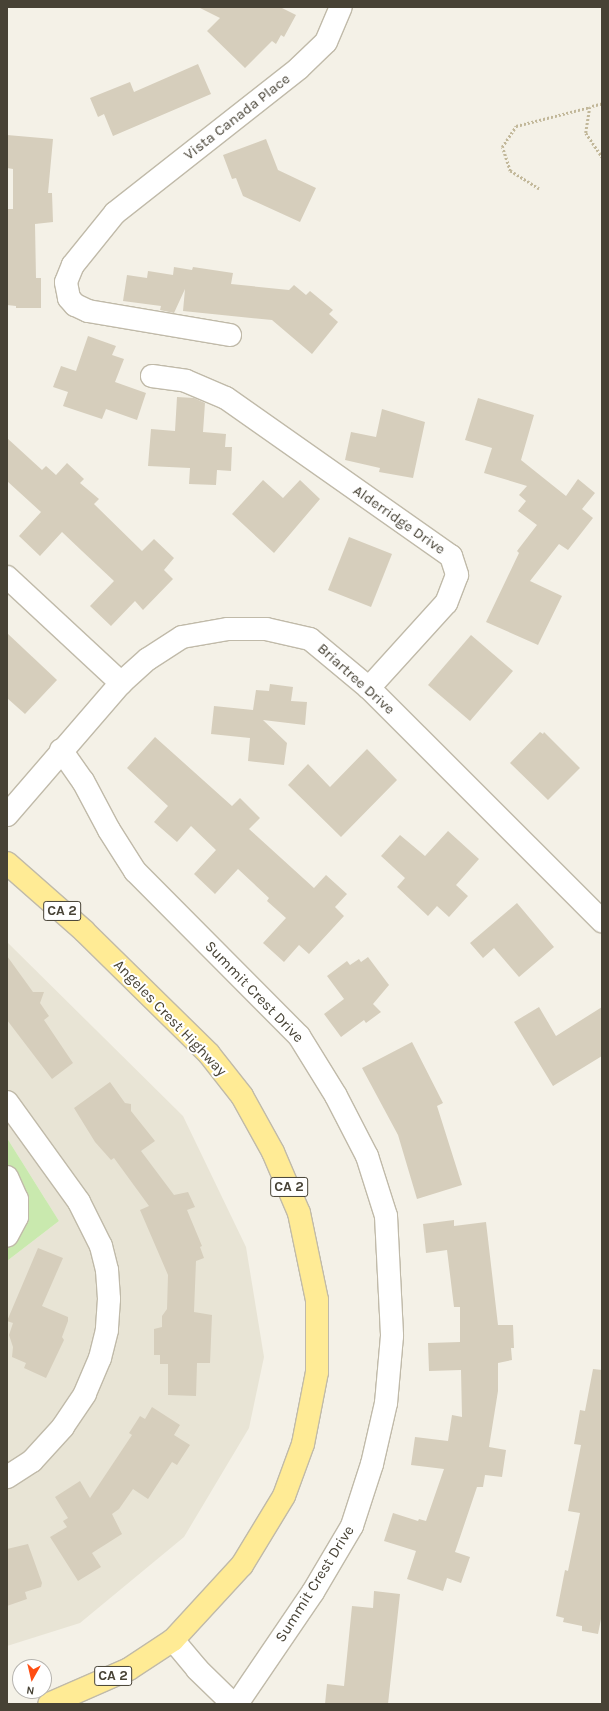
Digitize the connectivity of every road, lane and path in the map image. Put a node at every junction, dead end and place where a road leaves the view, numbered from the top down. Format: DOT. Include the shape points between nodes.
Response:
graph roads {
  1 [pos="341,7"];
  2 [pos="602,104"];
  3 [pos="590,107"];
  4 [pos="602,157"];
  5 [pos="539,189"];
  6 [pos="230,335"];
  7 [pos="152,376"];
  8 [pos="7,578"];
  9 [pos="121,683"];
  10 [pos="369,688"];
  11 [pos="61,750"];
  12 [pos="7,815"];
  13 [pos="7,863"];
  14 [pos="602,921"];
  15 [pos="7,1102"];
  16 [pos="7,1177"];
  17 [pos="7,1236"];
  18 [pos="7,1477"];
  19 [pos="173,1640"];
  20 [pos="49,1704"];
  21 [pos="233,1704"];
  22 [pos="237,1704"];
  1 -- 6 [label="street, Vista Canada Place" via="326,42 299,68 115,213 73,265 66,282 75,306 88,311"];
  2 -- 3 [label="path"];
  3 -- 4 [label="path" via="586,133"];
  3 -- 5 [label="path" via="516,126 502,147 510,171"];
  7 -- 10 [label="street, Alderridge Drive" via="186,381 226,398 451,556 457,575 446,603"];
  8 -- 9 [label="street"];
  9 -- 10 [label="street, Briartree Drive" via="148,659 182,637 228,629 258,629 310,639"];
  9 -- 11 [label="street, Briartree Drive"];
  10 -- 14 [label="street, Briartree Drive"];
  11 -- 12 [label="street, Briartree Drive"];
  11 -- 22 [label="street, Summit Crest Drive" via="83,781 109,830 135,870 299,1036 336,1096 367,1156 386,1216 392,1336 386,1403 372,1464 352,1526 313,1592"];
  13 -- 19 [label="main road, Angeles Crest Highway / CA 2" via="84,930 209,1054 232,1084 273,1152 299,1213 307,1243 317,1300 317,1372 309,1420 295,1468 284,1496 242,1565"];
  15 -- 18 [label="street" via="79,1202 101,1246 107,1270 109,1299 107,1330 100,1358 85,1394 63,1427 32,1461"];
  16 -- 17 [label="street" via="17,1199 17,1217"];
  19 -- 20 [label="main road, Angeles Crest Highway / CA 2" via="129,1669"];
  19 -- 21 [label="street" via="197,1669"];
}
